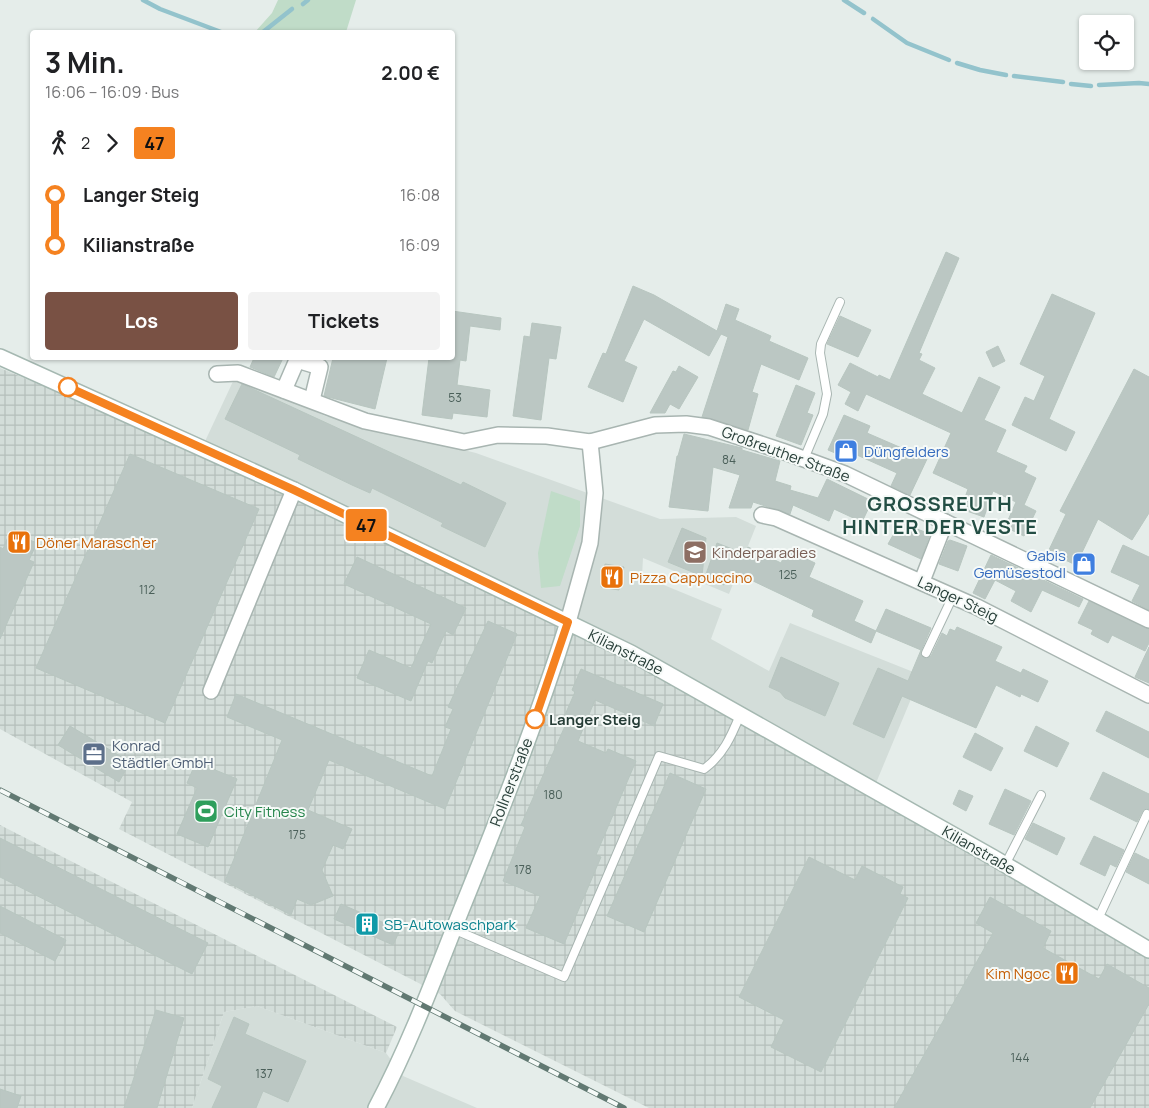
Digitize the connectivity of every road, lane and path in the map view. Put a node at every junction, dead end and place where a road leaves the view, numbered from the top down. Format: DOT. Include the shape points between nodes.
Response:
graph roads {
  1 [pos="840,302"];
  2 [pos="0,357"];
  3 [pos="217,374"];
  4 [pos="284,390"];
  5 [pos="312,400"];
  6 [pos="590,442"];
  7 [pos="804,459"];
  8 [pos="294,490"];
  9 [pos="762,515"];
  10 [pos="945,522"];
  11 [pos="922,582"];
  12 [pos="953,596"];
  13 [pos="1149,620"];
  14 [pos="568,622"];
  15 [pos="926,653"];
  16 [pos="210,691"];
  17 [pos="1149,696"];
  18 [pos="740,715"];
  19 [pos="1041,795"];
  20 [pos="1147,814"];
  21 [pos="1005,864"];
  22 [pos="1098,919"];
  23 [pos="454,929"];
  24 [pos="1149,950"];
  25 [pos="376,1108"];
  1 -- 7 [label="lane" via="821,344 827,394 823,414"];
  2 -- 8 [label="street, Kilianstraße"];
  3 -- 4 [label="street, Großreuther Straße" via="238,373"];
  4 -- 5 [label="street, Großreuther Straße"];
  4 -- 5 [label="street" via="297,360 320,367"];
  5 -- 6 [label="street, Großreuther Straße" via="365,421 464,442 498,435 547,436"];
  6 -- 7 [label="street, Großreuther Straße" via="655,426 686,424 709,427"];
  6 -- 14 [label="street, Rollnerstraße" via="595,493 590,543"];
  7 -- 10 [label="street, Großreuther Straße" via="846,474"];
  8 -- 14 [label="street, Kilianstraße"];
  8 -- 16 [label="street"];
  9 -- 11 [label="street, Langer Steig" via="776,518"];
  10 -- 11 [label="street"];
  10 -- 13 [label="street, Großreuther Straße"];
  11 -- 12 [label="street, Langer Steig"];
  12 -- 15 [label="lane"];
  12 -- 17 [label="street, Langer Steig"];
  14 -- 18 [label="street, Kilianstraße" via="664,671"];
  14 -- 23 [label="street, Rollnerstraße" via="535,719"];
  18 -- 21 [label="street, Kilianstraße"];
  18 -- 23 [label="lane" via="718,759 704,769 659,756 564,977"];
  19 -- 21 [label="lane"];
  20 -- 22 [label="lane"];
  21 -- 22 [label="street, Kilianstraße"];
  22 -- 24 [label="street, Kilianstraße"];
  23 -- 25 [label="street, Rollnerstraße"];
}
